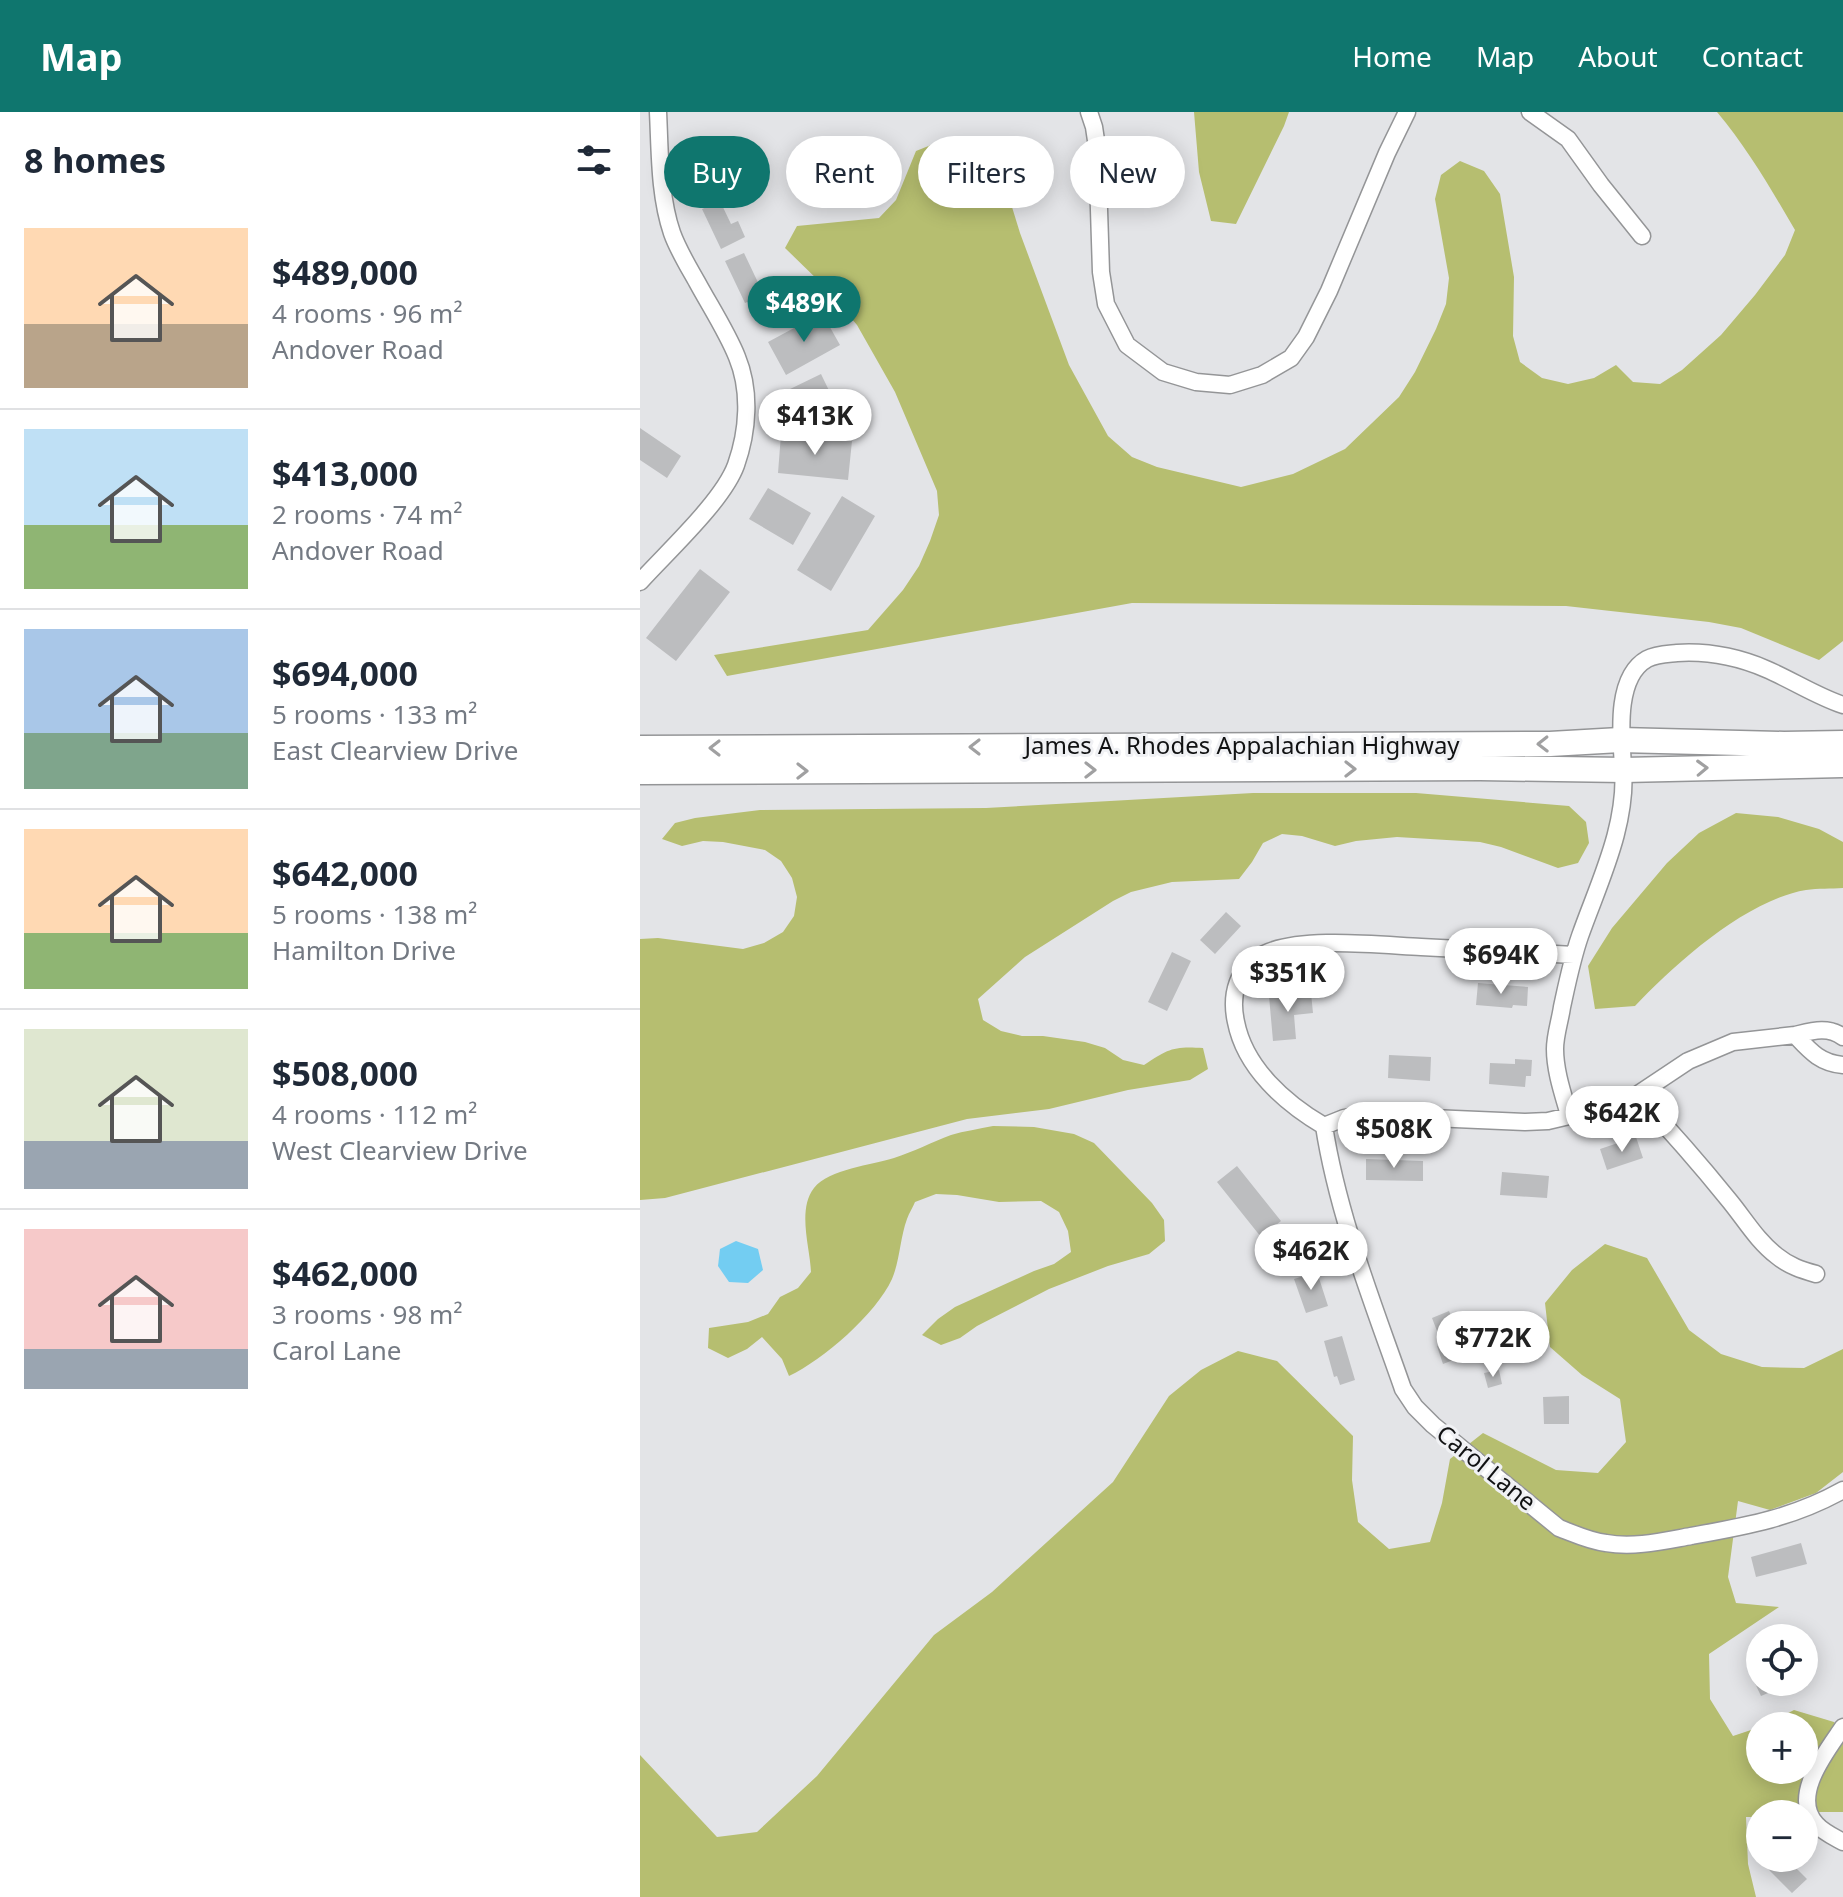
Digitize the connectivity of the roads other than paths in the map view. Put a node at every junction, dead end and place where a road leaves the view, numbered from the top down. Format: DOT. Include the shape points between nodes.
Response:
graph roads {
  1 [pos="658,112"];
  2 [pos="1089,112"];
  3 [pos="1407,112"];
  4 [pos="1530,112"];
  5 [pos="1642,236"];
  6 [pos="640,582"];
  7 [pos="1843,705"];
  8 [pos="1620,740"];
  9 [pos="1843,743"];
  10 [pos="640,748"];
  11 [pos="1843,765"];
  12 [pos="1624,770"];
  13 [pos="640,772"];
  14 [pos="1574,955"];
  15 [pos="1795,1035"];
  16 [pos="1843,1037"];
  17 [pos="1843,1065"];
  18 [pos="1637,1095"];
  19 [pos="1569,1115"];
  20 [pos="1324,1126"];
  21 [pos="1816,1274"];
  22 [pos="1843,1490"];
  23 [pos="1843,1727"];
  24 [pos="1843,1842"];
  1 -- 6 [label="street" via="672,233 737,357 746,412 736,466 723,489"];
  2 -- 3 [label="street" via="1097,147 1101,272 1113,318 1127,345 1163,372 1230,385 1291,358 1306,337"];
  4 -- 5 [label="street" via="1568,139"];
  7 -- 8 [label="street" via="1744,661 1703,652 1661,654 1646,659 1631,674"];
  8 -- 9 [label="highway, James A. Rhodes Appalachian Highway"];
  8 -- 10 [label="highway, James A. Rhodes Appalachian Highway, one-way"];
  8 -- 12 [label="street"];
  12 -- 11 [label="highway, James A. Rhodes Appalachian Highway, one-way"];
  13 -- 12 [label="highway, James A. Rhodes Appalachian Highway, one-way"];
  12 -- 14 [label="street" via="1623,803"];
  14 -- 19 [label="street" via="1555,1047"];
  14 -- 20 [label="street" via="1355,943 1281,948 1250,962 1234,994 1239,1038 1274,1087"];
  15 -- 16 [label="street" via="1833,1030"];
  15 -- 17 [label="street" via="1829,1064"];
  15 -- 18 [label="street" via="1733,1042 1688,1061"];
  18 -- 19 [label="street"];
  18 -- 21 [label="street" via="1763,1243 1798,1269"];
  19 -- 20 [label="street" via="1525,1122 1362,1115"];
  20 -- 22 [label="street, Carol Lane" via="1350,1233 1403,1389 1433,1425 1559,1528 1607,1543 1659,1542 1772,1521"];
  23 -- 24 [label="street" via="1817,1767 1807,1797 1816,1824"];
}
